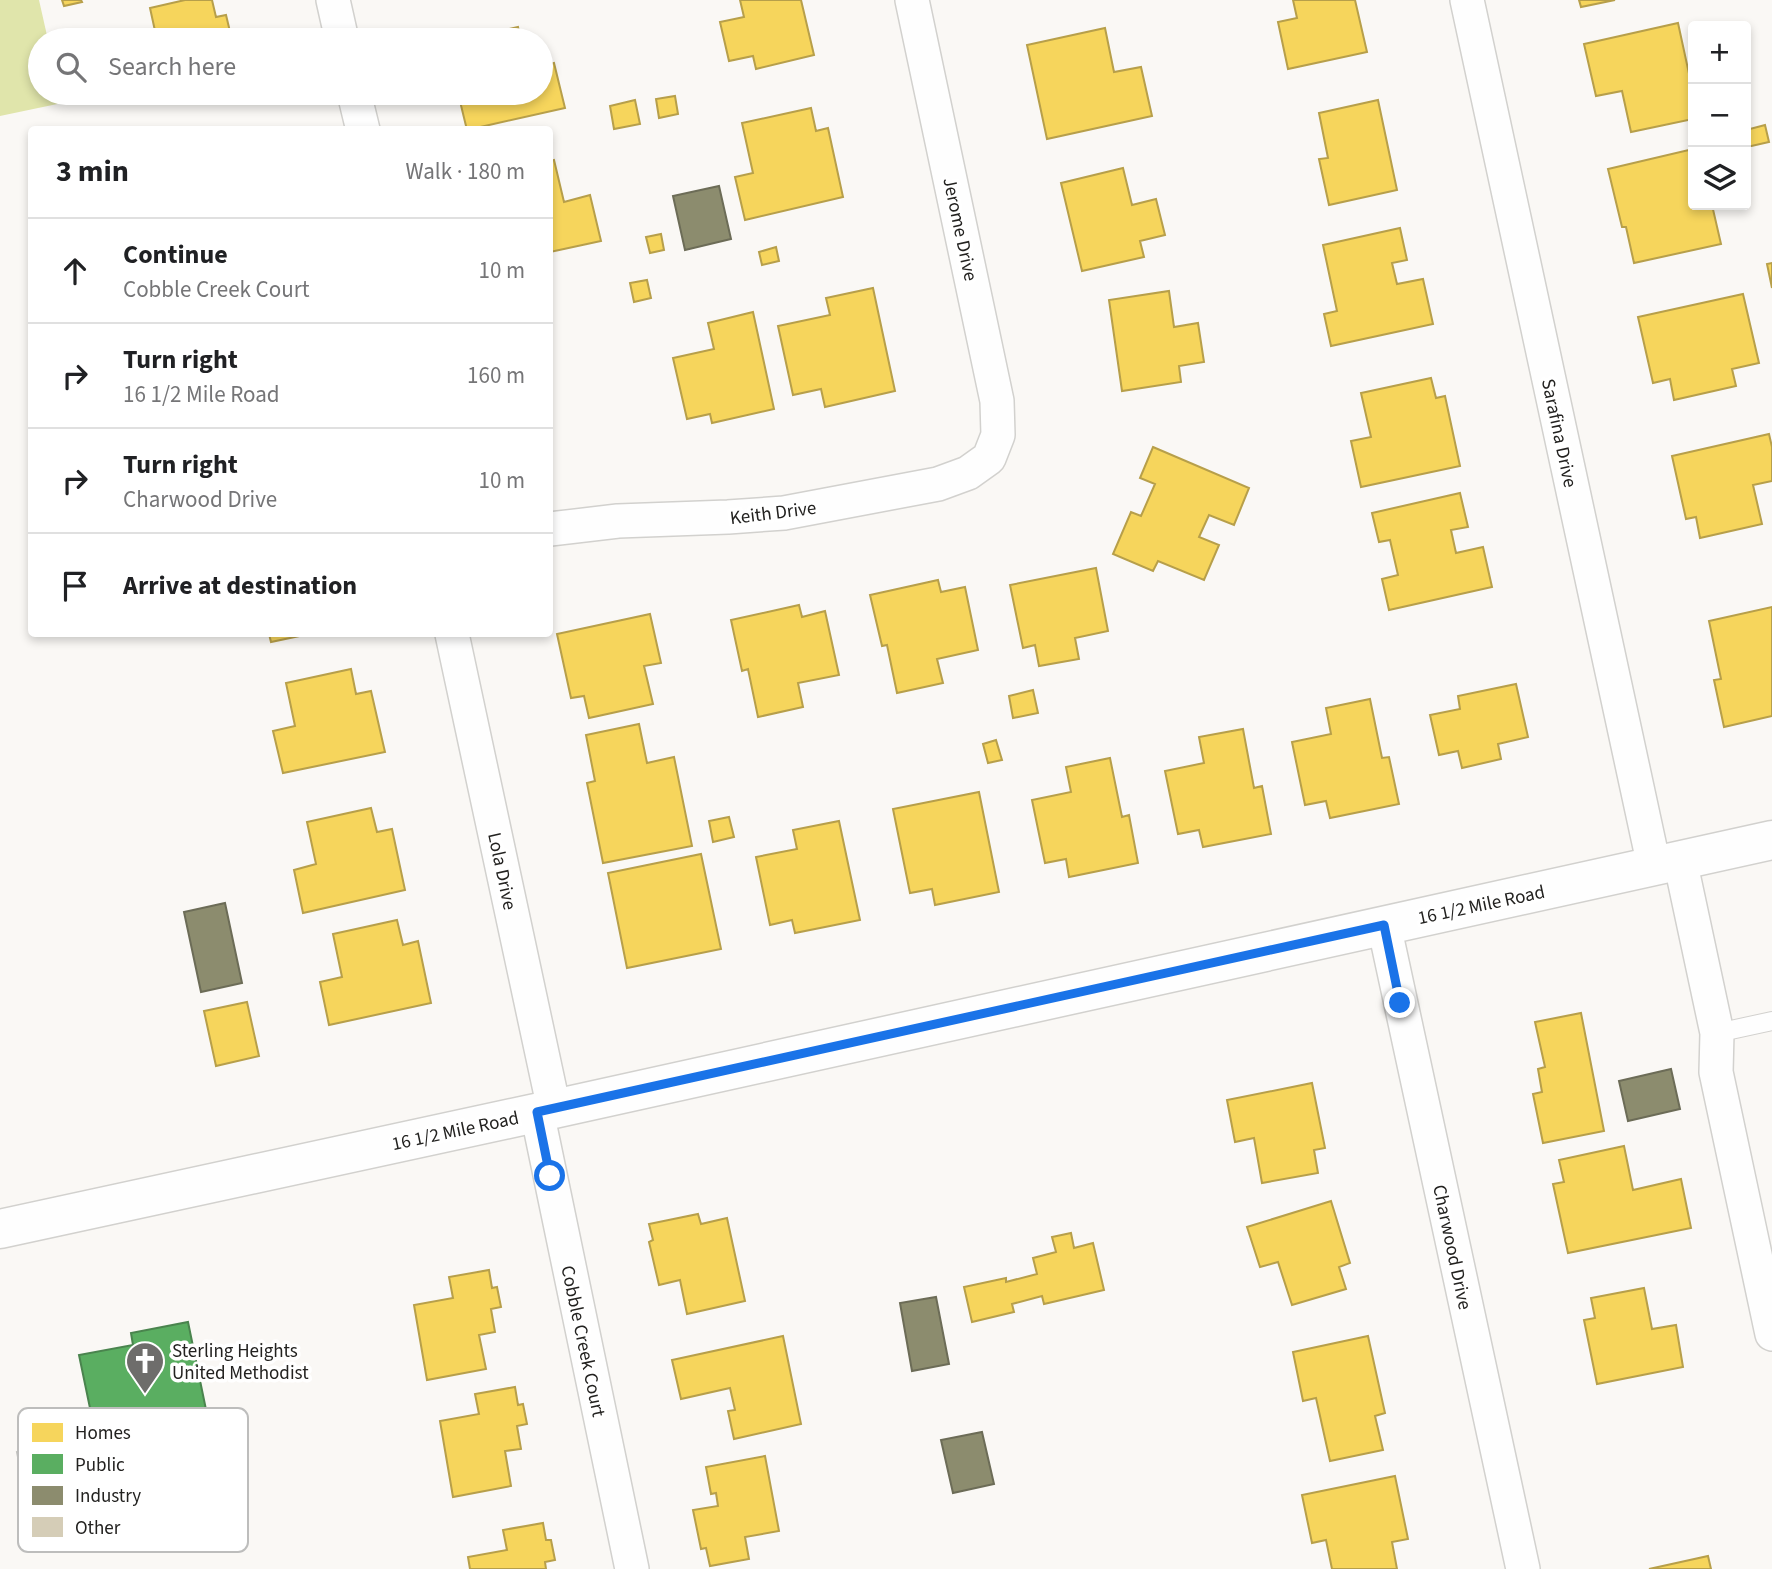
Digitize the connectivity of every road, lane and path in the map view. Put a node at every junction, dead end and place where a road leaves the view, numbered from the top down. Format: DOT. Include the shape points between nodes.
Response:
graph roads {
  1 [pos="333,0"];
  2 [pos="912,0"];
  3 [pos="1468,0"];
  4 [pos="339,28"];
  5 [pos="357,105"];
  6 [pos="362,126"];
  7 [pos="989,458"];
  8 [pos="553,529"];
  9 [pos="453,637"];
  10 [pos="1772,840"];
  11 [pos="1667,863"];
  12 [pos="1384,925"];
  13 [pos="1772,1021"];
  14 [pos="1717,1032"];
  15 [pos="545,1111"];
  16 [pos="0,1229"];
  17 [pos="1772,1334"];
  18 [pos="632,1569"];
  19 [pos="1523,1569"];
  1 -- 4 [label="street"];
  2 -- 7 [label="street, Jerome Drive" via="997,401 998,435"];
  3 -- 11 [label="street, Sarafina Drive"];
  5 -- 6 [label="street"];
  7 -- 8 [label="street, Keith Drive" via="968,473 938,484 784,513 618,520"];
  9 -- 15 [label="street, Lola Drive"];
  10 -- 11 [label="street, 16 1/2 Mile Road"];
  11 -- 12 [label="street, 16 1/2 Mile Road"];
  11 -- 14 [label="street, Sarafina Drive"];
  12 -- 15 [label="street, 16 1/2 Mile Road"];
  12 -- 19 [label="street, Charwood Drive"];
  13 -- 14 [label="lane"];
  14 -- 17 [label="street, Sarafina Drive" via="1716,1072"];
  15 -- 16 [label="street, 16 1/2 Mile Road"];
  15 -- 18 [label="street, Cobble Creek Court"];
}
